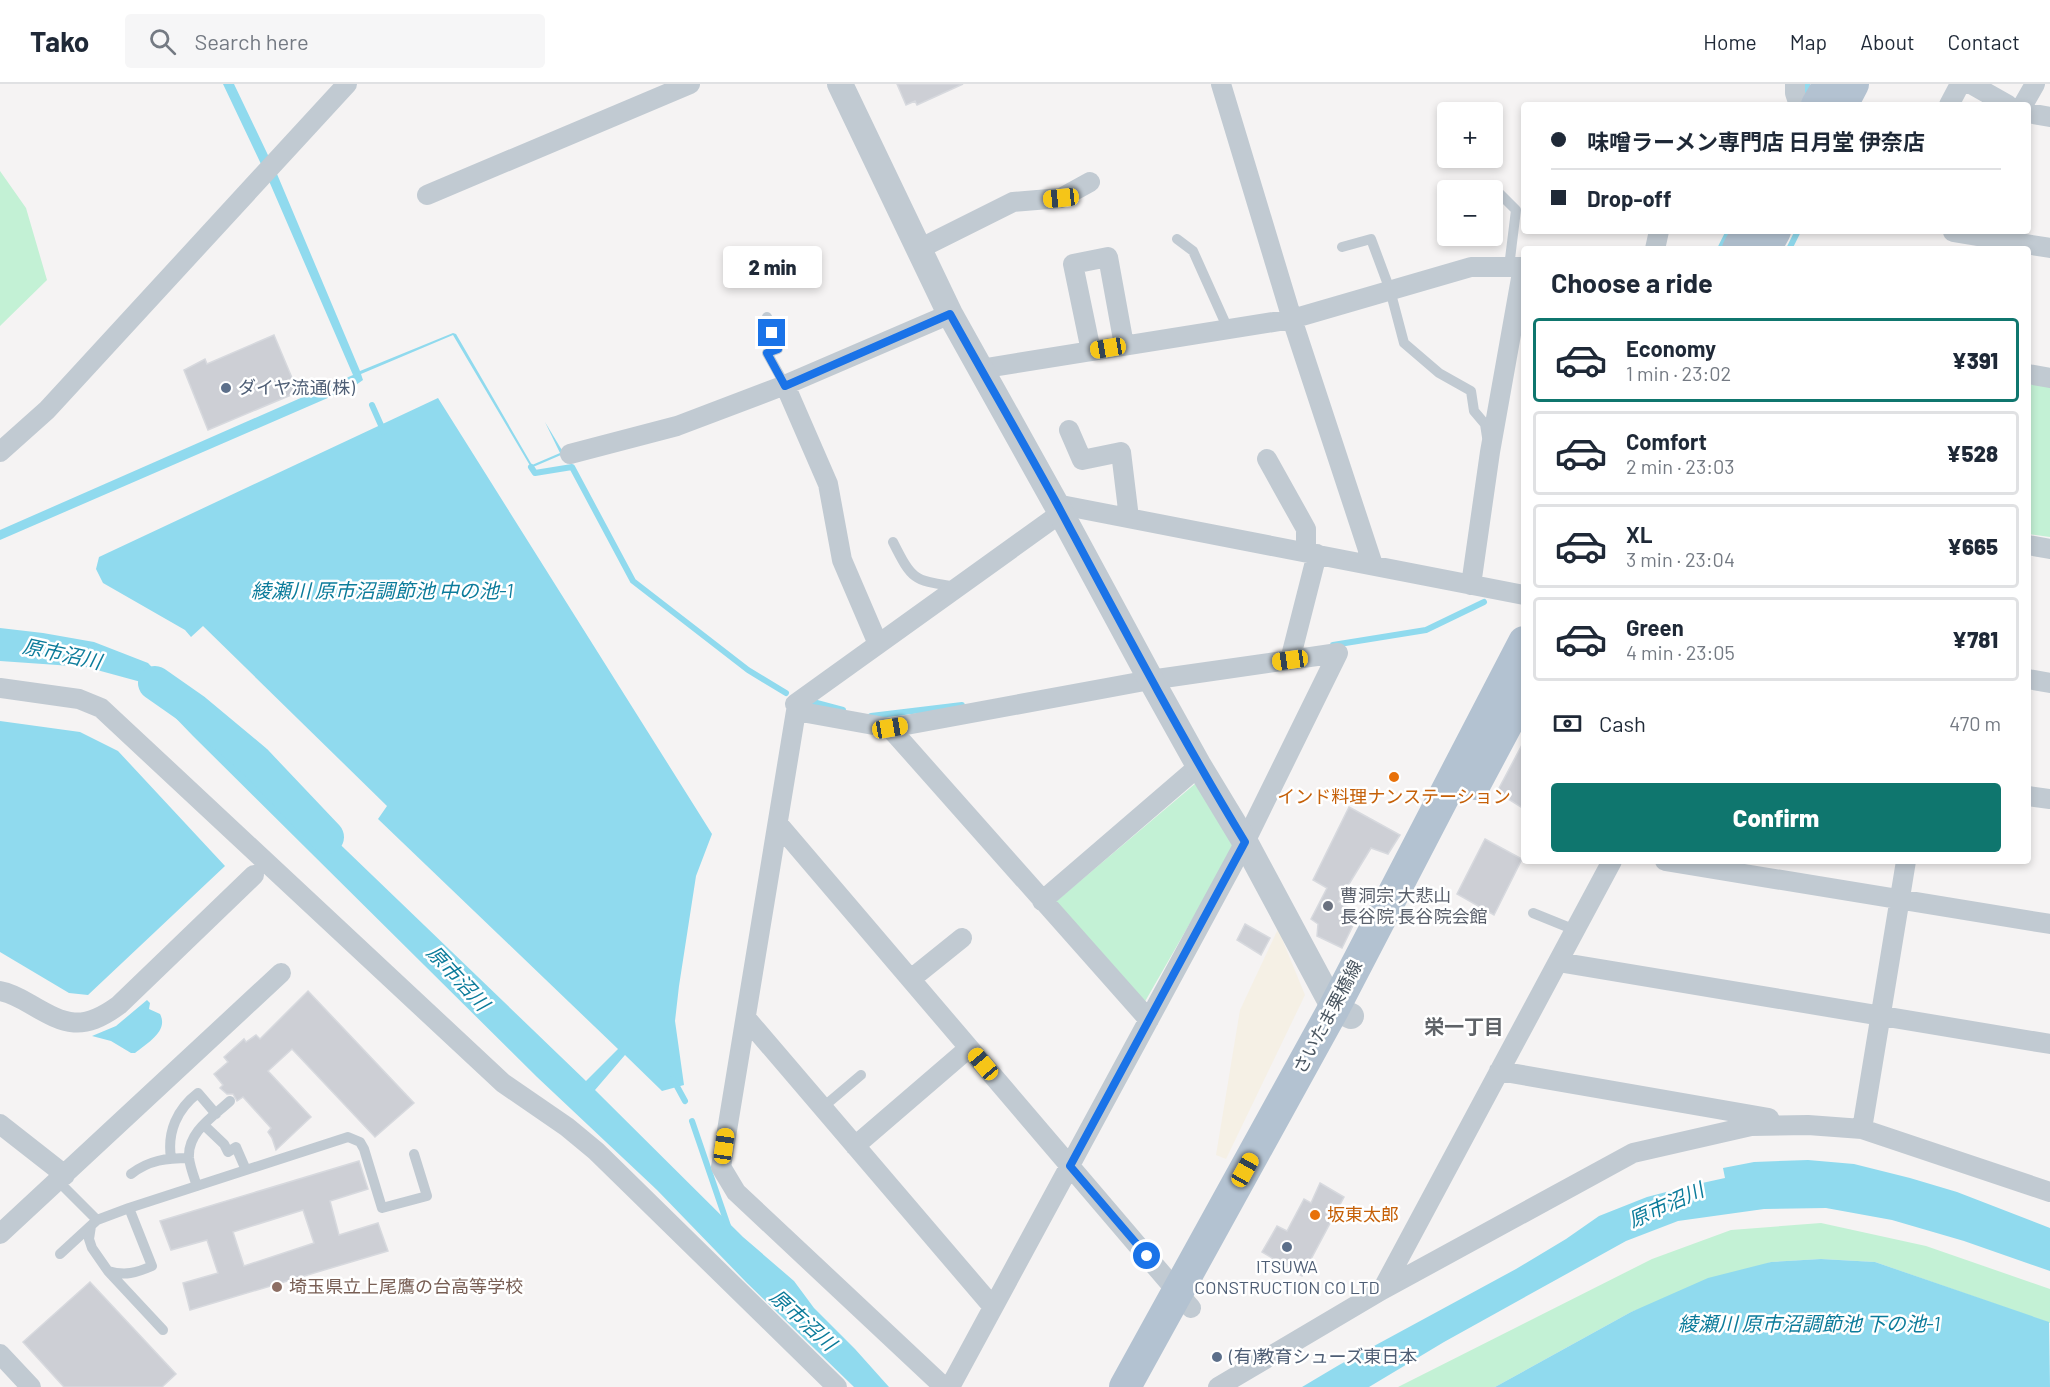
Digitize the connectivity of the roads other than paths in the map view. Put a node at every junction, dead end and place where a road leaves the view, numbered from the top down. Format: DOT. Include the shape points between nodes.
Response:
graph roads {
  1 [pos="347,84"];
  2 [pos="690,84"];
  3 [pos="840,84"];
  4 [pos="1221,84"];
  5 [pos="1795,84"];
  6 [pos="1829,84"];
  7 [pos="1853,84"];
  8 [pos="1960,84"];
  9 [pos="1971,84"];
  10 [pos="2035,84"];
  11 [pos="669,88"];
  12 [pos="1798,102"];
  13 [pos="1819,102"];
  14 [pos="1844,102"];
  15 [pos="1951,102"];
  16 [pos="2003,102"];
  17 [pos="2025,102"];
  18 [pos="2031,114"];
  19 [pos="2050,117"];
  20 [pos="1090,182"];
  21 [pos="427,195"];
  22 [pos="1503,197"];
  23 [pos="1951,238"];
  24 [pos="1177,239"];
  25 [pos="2030,246"];
  26 [pos="2031,246"];
  27 [pos="1342,247"];
  28 [pos="2050,248"];
  29 [pos="919,249"];
  30 [pos="1519,267"];
  31 [pos="1390,290"];
  32 [pos="950,314"];
  33 [pos="768,317"];
  34 [pos="1292,319"];
  35 [pos="1228,329"];
  36 [pos="1124,345"];
  37 [pos="1091,351"];
  38 [pos="980,369"];
  39 [pos="2031,375"];
  40 [pos="2050,378"];
  41 [pos="785,386"];
  42 [pos="1069,430"];
  43 [pos="0,452"];
  44 [pos="1490,452"];
  45 [pos="570,454"];
  46 [pos="1267,459"];
  47 [pos="1059,508"];
  48 [pos="1129,518"];
  49 [pos="893,542"];
  50 [pos="2031,546"];
  51 [pos="2050,549"];
  52 [pos="1311,553"];
  53 [pos="1373,565"];
  54 [pos="1471,585"];
  55 [pos="957,588"];
  56 [pos="1521,594"];
  57 [pos="878,644"];
  58 [pos="1521,648"];
  59 [pos="1292,654"];
  60 [pos="1148,675"];
  61 [pos="2031,680"];
  62 [pos="2050,683"];
  63 [pos="0,688"];
  64 [pos="1521,697"];
  65 [pos="795,704"];
  66 [pos="890,728"];
  67 [pos="1198,765"];
  68 [pos="2031,796"];
  69 [pos="2050,799"];
  70 [pos="779,825"];
  71 [pos="1245,842"];
  72 [pos="1610,864"];
  73 [pos="1683,864"];
  74 [pos="1906,864"];
  75 [pos="254,875"];
  76 [pos="1900,900"];
  77 [pos="1042,901"];
  78 [pos="1533,913"];
  79 [pos="2050,924"];
  80 [pos="1575,930"];
  81 [pos="962,938"];
  82 [pos="1558,962"];
  83 [pos="281,973"];
  84 [pos="911,979"];
  85 [pos="0,991"];
  86 [pos="1342,1012"];
  87 [pos="1881,1016"];
  88 [pos="746,1018"];
  89 [pos="1149,1020"];
  90 [pos="2050,1044"];
  91 [pos="969,1047"];
  92 [pos="1499,1071"];
  93 [pos="861,1075"];
  94 [pos="230,1101"];
  95 [pos="822,1108"];
  96 [pos="216,1114"];
  97 [pos="0,1124"];
  98 [pos="204,1125"];
  99 [pos="1808,1125"];
  100 [pos="1862,1129"];
  101 [pos="172,1132"];
  102 [pos="192,1139"];
  103 [pos="855,1146"];
  104 [pos="414,1154"];
  105 [pos="171,1158"];
  106 [pos="189,1158"];
  107 [pos="1070,1166"];
  108 [pos="246,1170"];
  109 [pos="131,1174"];
  110 [pos="62,1178"];
  111 [pos="197,1186"];
  112 [pos="2050,1192"];
  113 [pos="129,1208"];
  114 [pos="94,1223"];
  115 [pos="0,1234"];
  116 [pos="60,1254"];
  117 [pos="108,1270"];
  118 [pos="1382,1290"];
  119 [pos="1185,1300"];
  120 [pos="993,1307"];
  121 [pos="163,1329"];
  122 [pos="0,1354"];
  123 [pos="31,1387"];
  124 [pos="837,1387"];
  125 [pos="944,1387"];
  126 [pos="950,1387"];
  127 [pos="1125,1387"];
  128 [pos="1146,1387"];
  129 [pos="1218,1387"];
  1 -- 43 [label="street" via="47,410"];
  2 -- 11 [label="street"];
  3 -- 29 [label="street"];
  4 -- 34 [label="street"];
  5 -- 12 [label="street"];
  6 -- 13 [label="main road"];
  7 -- 14 [label="main road"];
  8 -- 15 [label="street"];
  9 -- 16 [label="street"];
  10 -- 17 [label="street"];
  11 -- 21 [label="street"];
  18 -- 19 [label="street"];
  20 -- 29 [label="street" via="1061,198 1013,202"];
  22 -- 30 [label="lane" via="1516,210"];
  23 -- 25 [label="street"];
  24 -- 35 [label="lane" via="1193,250"];
  26 -- 28 [label="street"];
  27 -- 31 [label="lane" via="1371,239"];
  29 -- 32 [label="street"];
  30 -- 31 [label="street" via="1471,267"];
  30 -- 44 [label="street"];
  31 -- 34 [label="street"];
  31 -- 44 [label="lane" via="1404,343 1439,373 1471,391 1474,411 1485,424"];
  32 -- 38 [label="street"];
  32 -- 41 [label="street"];
  33 -- 41 [label="lane" via="778,349 767,353"];
  34 -- 35 [label="street"];
  34 -- 53 [label="street"];
  35 -- 36 [label="street"];
  36 -- 37 [label="street"];
  36 -- 37 [label="street" via="1108,257 1073,264"];
  37 -- 38 [label="street"];
  38 -- 47 [label="street"];
  39 -- 40 [label="street"];
  41 -- 45 [label="street" via="677,426"];
  41 -- 57 [label="street" via="828,483 842,560"];
  42 -- 48 [label="street" via="1082,460 1121,452"];
  44 -- 54 [label="street"];
  46 -- 52 [label="street" via="1306,530"];
  47 -- 48 [label="street"];
  47 -- 55 [label="street"];
  47 -- 60 [label="street"];
  48 -- 52 [label="street"];
  49 -- 55 [label="lane" via="907,568 922,582"];
  50 -- 51 [label="street"];
  52 -- 53 [label="street"];
  52 -- 59 [label="street"];
  53 -- 54 [label="street"];
  54 -- 56 [label="street"];
  55 -- 57 [label="street"];
  57 -- 65 [label="street"];
  58 -- 86 [label="main road, さいたま栗橋線"];
  59 -- 60 [label="street"];
  59 -- 71 [label="street" via="1338,653"];
  60 -- 66 [label="street"];
  60 -- 67 [label="street"];
  61 -- 62 [label="street"];
  63 -- 124 [label="street" via="79,699 101,708 503,1083 596,1151"];
  64 -- 86 [label="main road, さいたま栗橋線"];
  66 -- 70 [label="street" via="796,711"];
  66 -- 77 [label="street"];
  67 -- 71 [label="street"];
  67 -- 77 [label="street"];
  68 -- 69 [label="street"];
  70 -- 84 [label="street"];
  70 -- 88 [label="street"];
  71 -- 86 [label="street"];
  71 -- 89 [label="street"];
  72 -- 80 [label="street"];
  73 -- 76 [label="street"];
  74 -- 76 [label="street"];
  75 -- 85 [label="street" via="119,1005 96,1019 57,1019"];
  76 -- 79 [label="street"];
  76 -- 87 [label="street"];
  77 -- 89 [label="street"];
  78 -- 80 [label="lane"];
  80 -- 82 [label="street"];
  81 -- 84 [label="street"];
  82 -- 87 [label="street"];
  82 -- 92 [label="street"];
  83 -- 110 [label="street"];
  84 -- 91 [label="street"];
  86 -- 119 [label="main road, さいたま栗橋線"];
  87 -- 90 [label="street"];
  87 -- 100 [label="street"];
  88 -- 95 [label="street"];
  88 -- 125 [label="street" via="721,1167 736,1192"];
  89 -- 107 [label="street"];
  91 -- 103 [label="street"];
  91 -- 107 [label="street"];
  92 -- 99 [label="street"];
  92 -- 118 [label="street"];
  93 -- 95 [label="lane"];
  94 -- 96 [label="lane"];
  95 -- 103 [label="street"];
  96 -- 98 [label="lane"];
  96 -- 101 [label="lane" via="198,1094 179,1111"];
  97 -- 110 [label="street"];
  98 -- 102 [label="lane"];
  98 -- 108 [label="lane" via="228,1152 236,1147"];
  99 -- 100 [label="street"];
  99 -- 118 [label="street" via="1751,1126 1633,1153"];
  100 -- 112 [label="street"];
  101 -- 102 [label="lane"];
  101 -- 105 [label="lane"];
  102 -- 106 [label="lane"];
  103 -- 120 [label="street"];
  104 -- 108 [label="lane" via="427,1196 382,1208 364,1149 360,1142 348,1137"];
  105 -- 106 [label="lane"];
  105 -- 109 [label="lane" via="154,1160"];
  106 -- 111 [label="lane"];
  107 -- 119 [label="street"];
  107 -- 120 [label="street"];
  108 -- 111 [label="lane"];
  110 -- 114 [label="lane"];
  110 -- 115 [label="street"];
  111 -- 113 [label="lane"];
  113 -- 114 [label="lane"];
  113 -- 117 [label="lane" via="152,1266 133,1274"];
  114 -- 116 [label="lane"];
  114 -- 117 [label="lane" via="89,1239"];
  117 -- 121 [label="lane"];
  118 -- 129 [label="street"];
  119 -- 127 [label="main road, さいたま栗橋線"];
  119 -- 128 [label="main road, さいたま栗橋線"];
  120 -- 126 [label="street"];
  122 -- 123 [label="street"];
}
